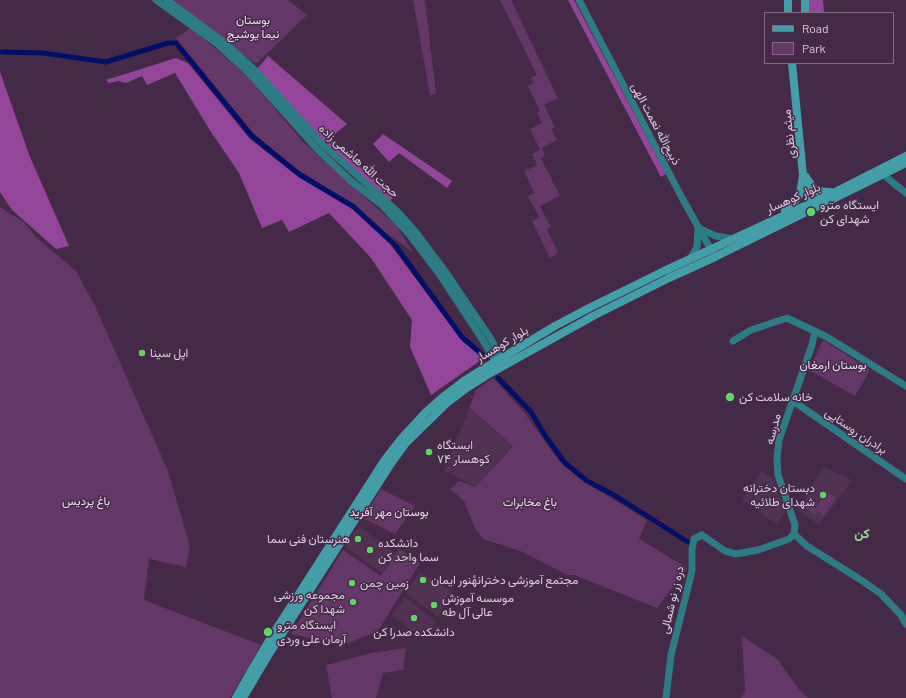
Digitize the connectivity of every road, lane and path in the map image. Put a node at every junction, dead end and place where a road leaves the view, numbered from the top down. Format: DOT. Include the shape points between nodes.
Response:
graph roads {
  1 [pos="156,0"];
  2 [pos="167,0"];
  3 [pos="579,0"];
  4 [pos="788,0"];
  5 [pos="805,0"];
  6 [pos="788,12"];
  7 [pos="805,12"];
  8 [pos="792,64"];
  9 [pos="796,64"];
  10 [pos="906,156"];
  11 [pos="906,163"];
  12 [pos="805,174"];
  13 [pos="883,174"];
  14 [pos="835,192"];
  15 [pos="906,193"];
  16 [pos="810,206"];
  17 [pos="777,218"];
  18 [pos="698,228"];
  19 [pos="733,239"];
  20 [pos="713,253"];
  21 [pos="690,259"];
  22 [pos="815,331"];
  23 [pos="732,341"];
  24 [pos="500,363"];
  25 [pos="906,386"];
  26 [pos="793,400"];
  27 [pos="906,479"];
  28 [pos="792,537"];
  29 [pos="295,607"];
  30 [pos="904,613"];
  31 [pos="906,624"];
  32 [pos="236,698"];
  33 [pos="243,698"];
  34 [pos="666,698"];
  1 -- 24 [label="street" via="222,48 248,72 317,150 384,206 440,275"];
  2 -- 24 [label="street, حجت الله هاشمی زاده" via="225,43 253,68 322,145 397,211 445,271 491,339"];
  3 -- 18 [label="street, ذبیح‌الله نعمت الهی"];
  4 -- 6 [label="main road"];
  5 -- 7 [label="main road"];
  8 -- 17 [label="main road" via="803,175 800,194"];
  9 -- 12 [label="main road, میثم نظری"];
  10 -- 14 [label="main road, بلوار کوهسار"];
  11 -- 13 [label="main road, بلوار کوهسار"];
  12 -- 14 [label="main road" via="815,191"];
  12 -- 16 [label="main road, میثم نظری"];
  13 -- 15 [label="street"];
  13 -- 16 [label="main road, بلوار کوهسار"];
  14 -- 16 [label="main road, بلوار کوهسار"];
  16 -- 17 [label="main road, بلوار کوهسار"];
  16 -- 20 [label="main road, بلوار کوهسار"];
  17 -- 19 [label="main road, بلوار کوهسار"];
  18 -- 19 [label="street" via="716,236"];
  18 -- 20 [label="street, ذبیح‌الله نعمت الهی"];
  18 -- 21 [label="street" via="697,247"];
  19 -- 20 [label="main road, بلوار کوهسار"];
  20 -- 21 [label="main road, بلوار کوهسار"];
  20 -- 24 [label="main road, بلوار کوهسار" via="669,278"];
  21 -- 24 [label="main road, بلوار کوهسار" via="555,326"];
  22 -- 23 [label="street" via="787,318 751,330"];
  22 -- 25 [label="street"];
  22 -- 26 [label="street, مدرسه"];
  24 -- 29 [label="main road, بلوار کوهسار" via="464,381 443,396 401,439 384,461"];
  26 -- 27 [label="street, برادران روستایی"];
  26 -- 28 [label="street, مدرسه" via="779,440 777,460 778,475 795,525"];
  28 -- 30 [label="street" via="861,580"];
  28 -- 34 [label="street, دره زر نو شمالی" via="758,550 736,554 725,552 702,535 694,538 692,571 671,655"];
  29 -- 32 [label="main road, بلوار کوهسار" via="251,671"];
  29 -- 33 [label="main road, بلوار کوهسار"];
  30 -- 31 [label="street"];
}
